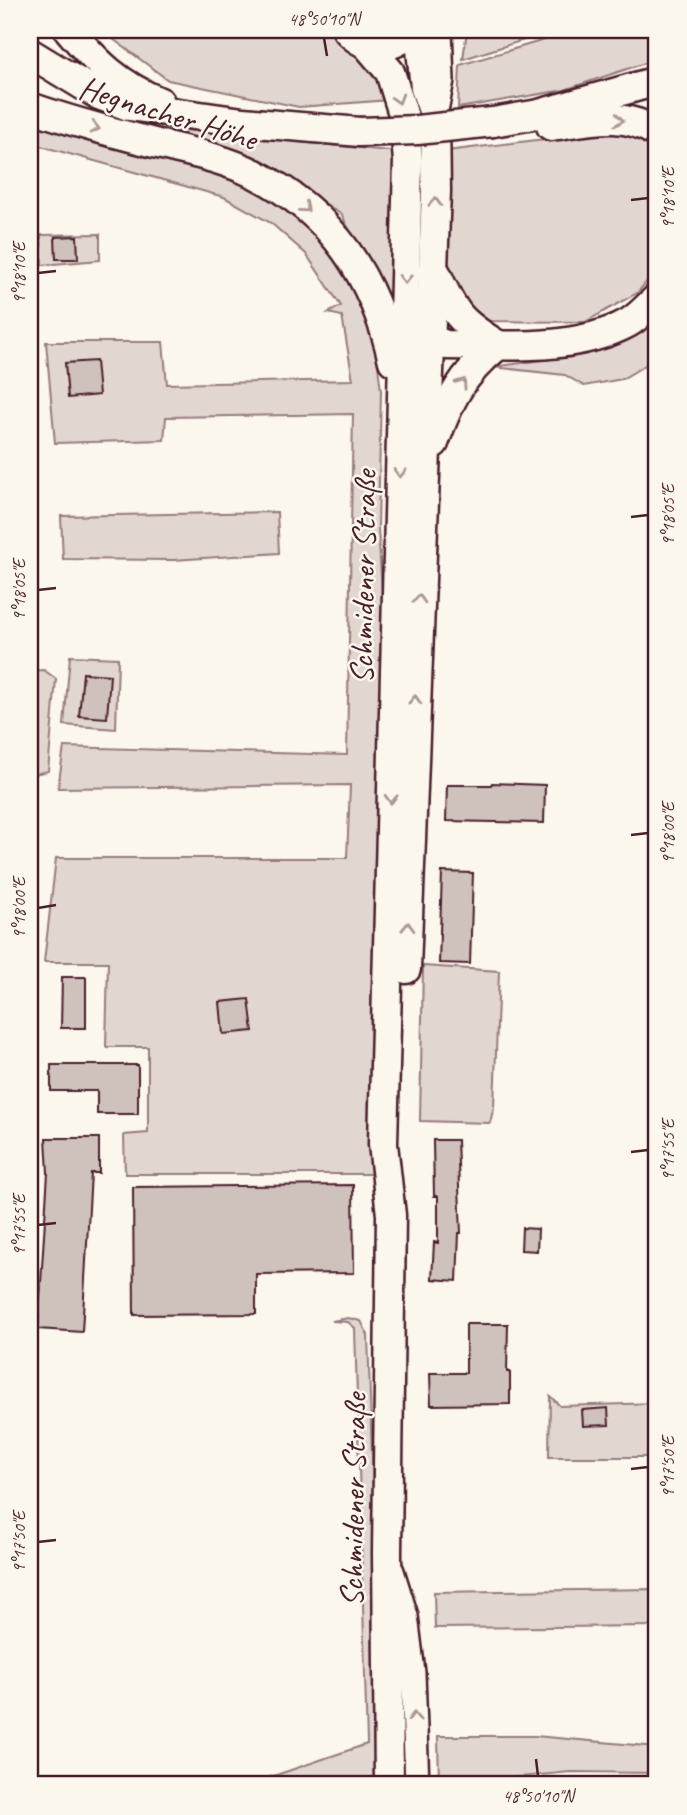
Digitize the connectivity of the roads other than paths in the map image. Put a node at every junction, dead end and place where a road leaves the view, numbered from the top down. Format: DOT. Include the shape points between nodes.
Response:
graph roads {
  1 [pos="412,30"];
  2 [pos="419,30"];
  3 [pos="440,30"];
  4 [pos="70,32"];
  5 [pos="357,37"];
  6 [pos="30,53"];
  7 [pos="657,81"];
  8 [pos="30,107"];
  9 [pos="186,113"];
  10 [pos="435,116"];
  11 [pos="498,122"];
  12 [pos="657,133"];
  13 [pos="434,270"];
  14 [pos="657,298"];
  15 [pos="404,314"];
  16 [pos="430,339"];
  17 [pos="498,345"];
  18 [pos="402,404"];
  19 [pos="425,468"];
  20 [pos="400,842"];
  21 [pos="387,1553"];
  22 [pos="389,1785"];
  23 [pos="417,1785"];
  1 -- 5 [label="main road" via="392,45 379,47"];
  2 -- 10 [label="main road, Schmidener Straße" via="425,88"];
  3 -- 10 [label="street, Schmidener Straße" via="442,80"];
  4 -- 9 [label="main road, Hegnacher Höhe" via="107,71 140,94"];
  5 -- 15 [label="main road, Schmidener Straße, one-way" via="390,72 404,117 408,162"];
  6 -- 9 [label="main road, Hegnacher Höhe" via="99,95 128,106"];
  7 -- 11 [label="main road"];
  8 -- 18 [label="main road, Hegnacher Höhe, one-way" via="214,159 255,174 295,198 348,252 368,286 384,323"];
  9 -- 11 [label="main road, Hegnacher Höhe, bridge" via="360,132"];
  13 -- 10 [label="main road, Schmidener Straße, one-way"];
  11 -- 12 [label="main road, one-way" via="545,127 612,118 642,123"];
  13 -- 16 [label="main road, Schmidener Straße"];
  13 -- 17 [label="main road" via="456,314"];
  14 -- 17 [label="main road" via="629,322 594,337 554,344"];
  15 -- 16 [label="main road"];
  15 -- 18 [label="main road, Schmidener Straße"];
  16 -- 17 [label="main road" via="446,345"];
  16 -- 19 [label="main road, Schmidener Straße"];
  19 -- 17 [label="main road, Schmidener Straße, one-way" via="458,387"];
  18 -- 20 [label="main road, Schmidener Straße, one-way"];
  20 -- 19 [label="main road, Schmidener Straße, one-way"];
  20 -- 21 [label="main road, Schmidener Straße" via="383,1144 391,1215"];
  21 -- 22 [label="main road, Schmidener Straße"];
  23 -- 21 [label="street, one-way" via="406,1616"];
}
